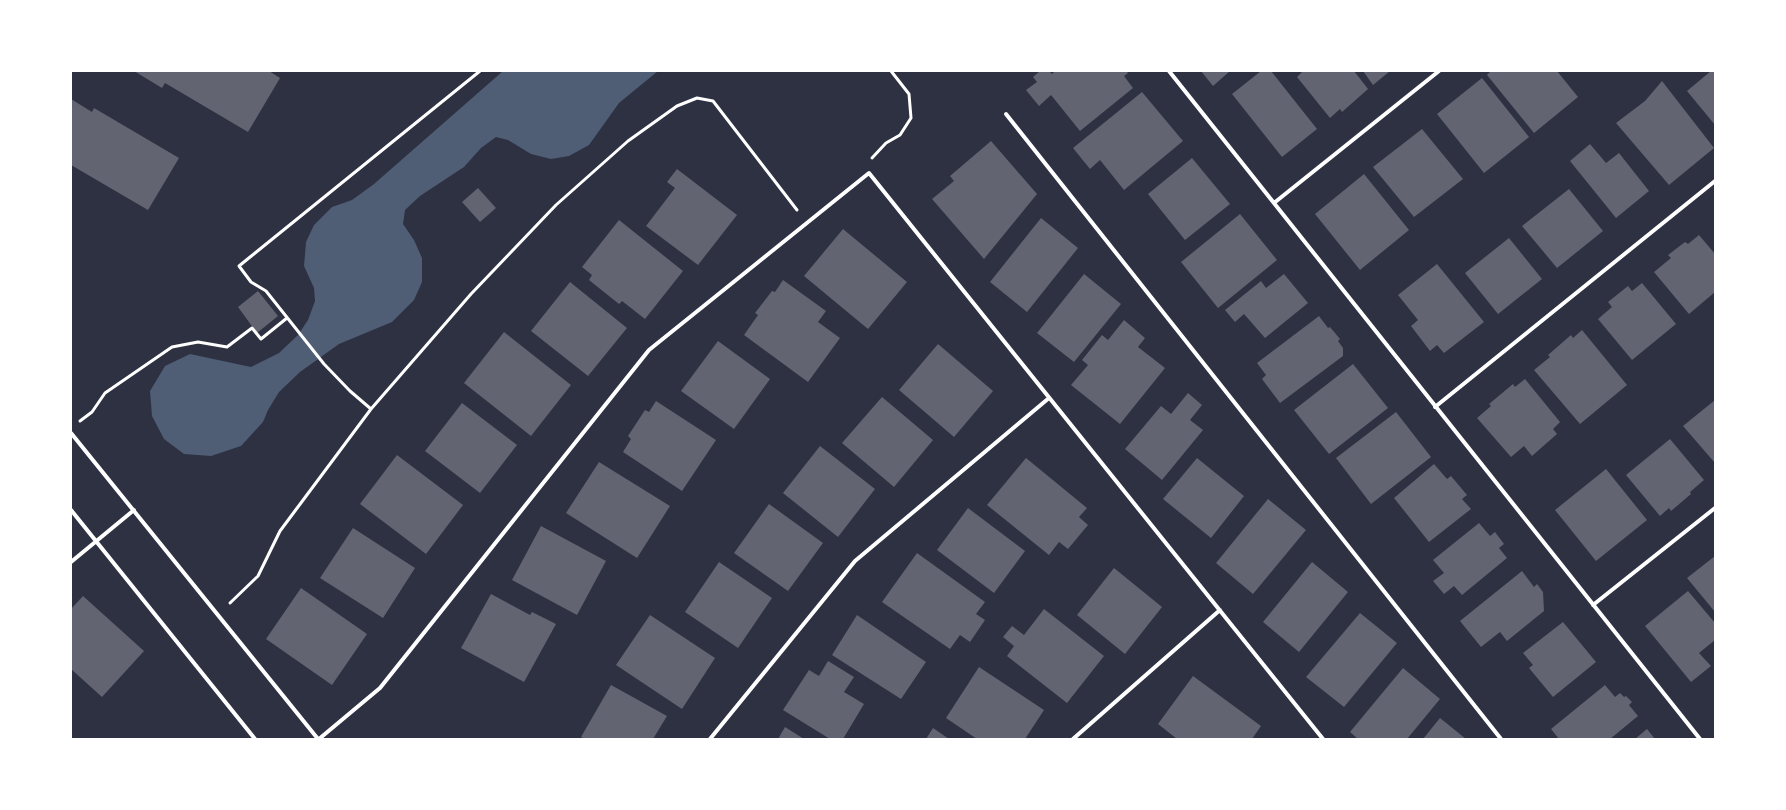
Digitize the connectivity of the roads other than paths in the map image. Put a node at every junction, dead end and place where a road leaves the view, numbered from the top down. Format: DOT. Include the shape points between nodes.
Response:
graph roads {
  1 [pos="1169,71"];
  2 [pos="1439,71"];
  3 [pos="1006,114"];
  4 [pos="1715,181"];
  5 [pos="1274,203"];
  6 [pos="1049,398"];
  7 [pos="1435,407"];
  8 [pos="71,433"];
  9 [pos="1715,508"];
  10 [pos="71,510"];
  11 [pos="134,510"];
  12 [pos="96,542"];
  13 [pos="71,562"];
  14 [pos="1593,605"];
  15 [pos="1220,610"];
  16 [pos="255,739"];
  17 [pos="319,739"];
  18 [pos="710,739"];
  19 [pos="1073,739"];
  20 [pos="1323,739"];
  21 [pos="1501,739"];
  22 [pos="1700,739"];
  1 -- 5 [label="lane"];
  2 -- 5 [label="lane"];
  3 -- 21 [label="lane"];
  4 -- 7 [label="lane"];
  5 -- 7 [label="lane"];
  6 -- 15 [label="lane"];
  6 -- 17 [label="lane" via="869,173 649,350 380,688"];
  6 -- 18 [label="lane" via="855,561"];
  7 -- 14 [label="lane"];
  8 -- 11 [label="lane"];
  9 -- 14 [label="lane"];
  10 -- 12 [label="lane"];
  11 -- 12 [label="lane"];
  11 -- 17 [label="lane"];
  12 -- 13 [label="lane"];
  12 -- 16 [label="lane"];
  14 -- 22 [label="lane"];
  15 -- 19 [label="lane"];
  15 -- 20 [label="lane"];
}
